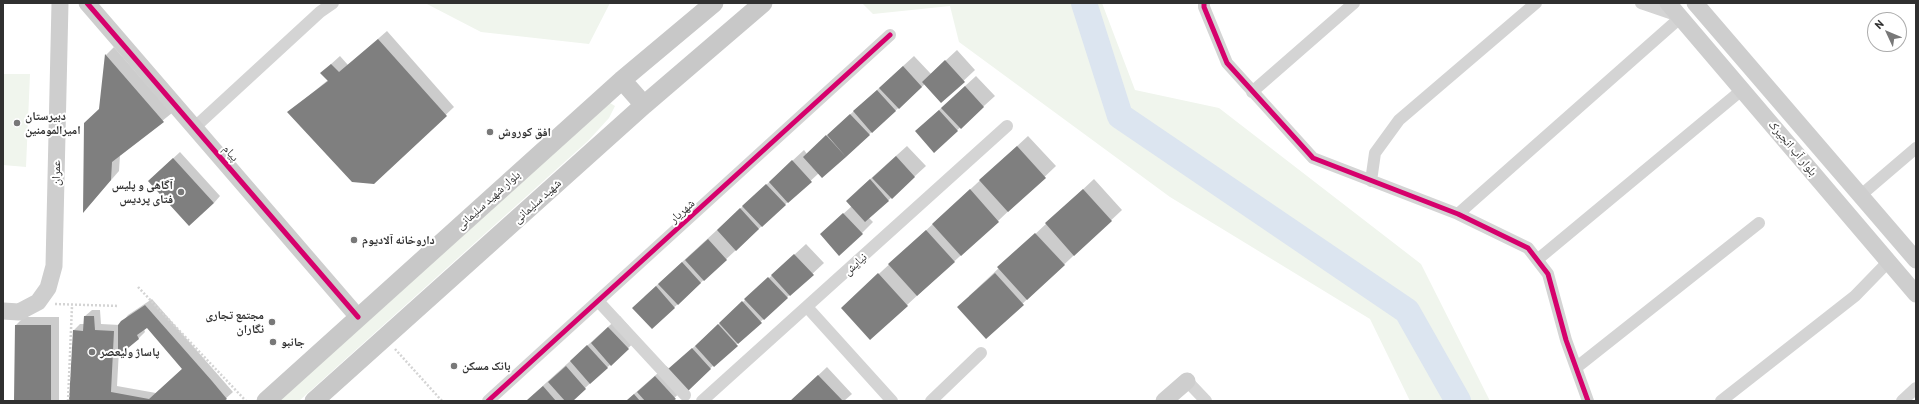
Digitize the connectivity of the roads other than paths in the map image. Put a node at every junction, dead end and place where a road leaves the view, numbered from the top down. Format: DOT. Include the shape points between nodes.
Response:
graph roads {
  1 [pos="60,3"];
  2 [pos="88,3"];
  3 [pos="333,3"];
  4 [pos="714,3"];
  5 [pos="763,3"];
  6 [pos="1204,3"];
  7 [pos="1354,3"];
  8 [pos="1536,3"];
  9 [pos="1641,3"];
  10 [pos="1668,3"];
  11 [pos="1695,3"];
  12 [pos="1681,17"];
  13 [pos="890,35"];
  14 [pos="622,80"];
  15 [pos="1744,89"];
  16 [pos="1252,92"];
  17 [pos="644,105"];
  18 [pos="1007,126"];
  19 [pos="195,127"];
  20 [pos="1916,148"];
  21 [pos="1371,181"];
  22 [pos="1861,195"];
  23 [pos="1458,214"];
  24 [pos="1759,223"];
  25 [pos="1537,260"];
  26 [pos="1916,260"];
  27 [pos="1889,261"];
  28 [pos="1916,294"];
  29 [pos="598,301"];
  30 [pos="807,307"];
  31 [pos="3,311"];
  32 [pos="358,317"];
  33 [pos="981,353"];
  34 [pos="1576,367"];
  35 [pos="1187,380"];
  36 [pos="1916,388"];
  37 [pos="685,395"];
  38 [pos="266,401"];
  39 [pos="314,401"];
  40 [pos="488,401"];
  41 [pos="702,401"];
  42 [pos="892,401"];
  43 [pos="931,401"];
  44 [pos="1164,401"];
  45 [pos="1206,401"];
  46 [pos="1588,401"];
  47 [pos="1721,401"];
  48 [pos="1902,401"];
  1 -- 31 [label="street, عمران" via="54,266 48,288 38,302 19,312"];
  2 -- 19 [label="street, پیام"];
  3 -- 19 [label="street"];
  4 -- 14 [label="main road, بلوار شهید سلیمانی"];
  5 -- 17 [label="main road, شهید سلیمانی"];
  6 -- 16 [label="street" via="1227,63"];
  7 -- 16 [label="street"];
  8 -- 21 [label="street" via="1399,120 1375,153"];
  9 -- 12 [label="street"];
  10 -- 12 [label="street, بلوار آب انجیرک"];
  11 -- 22 [label="street, بلوار آب انجیرک"];
  12 -- 15 [label="street, بلوار آب انجیرک"];
  12 -- 23 [label="street"];
  13 -- 29 [label="street, شهریار"];
  14 -- 17 [label="main road"];
  14 -- 32 [label="main road, بلوار شهید سلیمانی"];
  15 -- 25 [label="street"];
  15 -- 27 [label="street, بلوار آب انجیرک"];
  16 -- 21 [label="street" via="1313,158"];
  17 -- 39 [label="main road, شهید سلیمانی"];
  18 -- 30 [label="street, نیایش"];
  19 -- 32 [label="street, پیام"];
  20 -- 22 [label="street"];
  21 -- 23 [label="street"];
  22 -- 26 [label="street, بلوار آب انجیرک"];
  23 -- 25 [label="street" via="1528,248"];
  24 -- 34 [label="street"];
  25 -- 34 [label="street" via="1548,274"];
  27 -- 28 [label="street, بلوار آب انجیرک"];
  27 -- 47 [label="street" via="1855,296"];
  29 -- 37 [label="street"];
  29 -- 40 [label="street, شهریار"];
  30 -- 41 [label="street, نیایش"];
  30 -- 42 [label="street"];
  32 -- 38 [label="main road, بلوار شهید سلیمانی"];
  33 -- 43 [label="street"];
  34 -- 46 [label="street"];
  35 -- 44 [label="street"];
  35 -- 45 [label="street"];
  36 -- 48 [label="street"];
}
